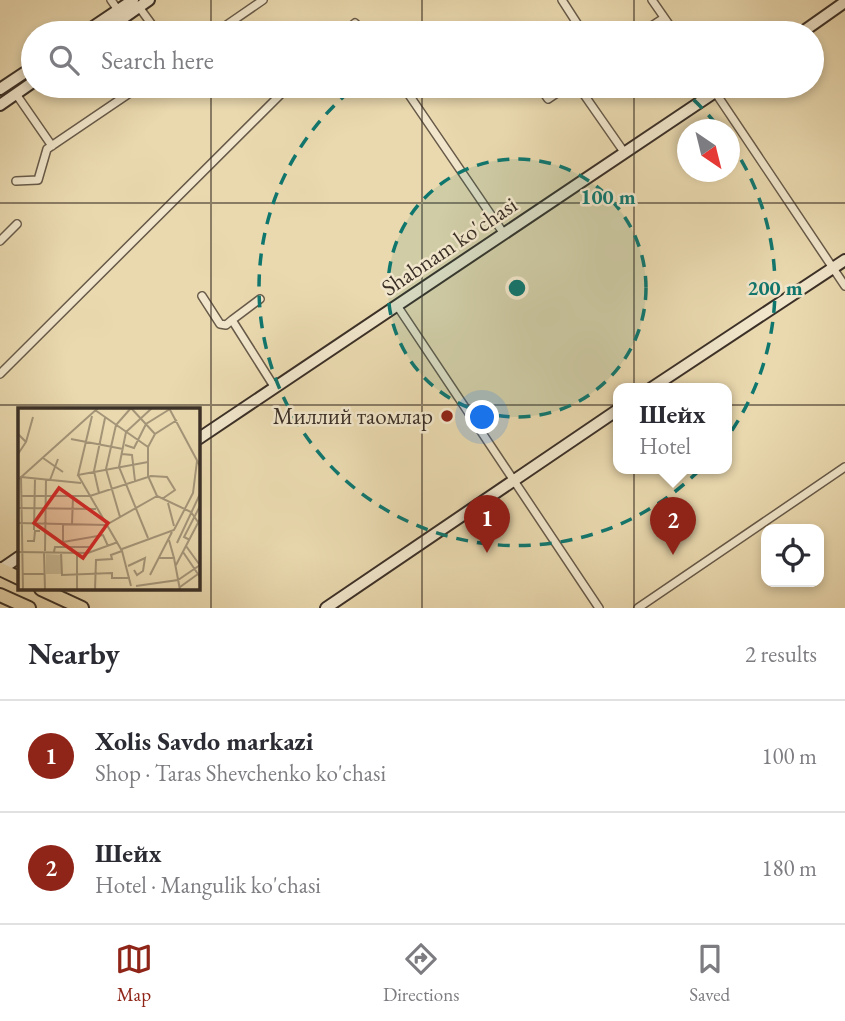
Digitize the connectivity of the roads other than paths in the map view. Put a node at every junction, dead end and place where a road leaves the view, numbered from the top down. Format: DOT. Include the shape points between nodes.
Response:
graph roads {
  1 [pos="111,0"];
  2 [pos="149,0"];
  3 [pos="262,0"];
  4 [pos="562,0"];
  5 [pos="652,0"];
  6 [pos="845,2"];
  7 [pos="136,4"];
  8 [pos="118,10"];
  9 [pos="664,18"];
  10 [pos="101,21"];
  11 [pos="116,21"];
  12 [pos="149,21"];
  13 [pos="232,21"];
  14 [pos="576,21"];
  15 [pos="660,21"];
  16 [pos="666,21"];
  17 [pos="818,21"];
  18 [pos="21,74"];
  19 [pos="0,89"];
  20 [pos="21,90"];
  21 [pos="16,94"];
  22 [pos="122,98"];
  23 [pos="277,98"];
  24 [pos="410,98"];
  25 [pos="586,98"];
  26 [pos="699,98"];
  27 [pos="718,98"];
  28 [pos="0,105"];
  29 [pos="52,146"];
  30 [pos="624,152"];
  31 [pos="16,181"];
  32 [pos="17,224"];
  33 [pos="504,234"];
  34 [pos="0,241"];
  35 [pos="845,260"];
  36 [pos="832,268"];
  37 [pos="845,286"];
  38 [pos="202,296"];
  39 [pos="260,299"];
  40 [pos="398,307"];
  41 [pos="232,320"];
  42 [pos="0,374"];
  43 [pos="659,383"];
  44 [pos="275,388"];
  45 [pos="613,413"];
  46 [pos="200,438"];
  47 [pos="845,467"];
  48 [pos="513,479"];
  49 [pos="18,558"];
  50 [pos="0,570"];
  51 [pos="18,578"];
  52 [pos="43,590"];
  53 [pos="0,595"];
  54 [pos="29,608"];
  55 [pos="82,608"];
  56 [pos="326,608"];
  57 [pos="599,608"];
  58 [pos="638,608"];
  1 -- 8 [label="street"];
  2 -- 7 [label="street"];
  3 -- 13 [label="street"];
  4 -- 14 [label="street"];
  5 -- 9 [label="street"];
  6 -- 17 [label="street"];
  7 -- 8 [label="street"];
  7 -- 11 [label="street"];
  7 -- 12 [label="street"];
  8 -- 10 [label="street"];
  9 -- 15 [label="street"];
  9 -- 16 [label="street"];
  18 -- 19 [label="street"];
  20 -- 21 [label="street"];
  21 -- 28 [label="street"];
  21 -- 29 [label="street"];
  22 -- 29 [label="street"];
  23 -- 42 [label="street"];
  24 -- 33 [label="street"];
  25 -- 30 [label="street"];
  26 -- 30 [label="street, Shabnam ko'chasi"];
  27 -- 36 [label="street"];
  29 -- 31 [label="street" via="38,180"];
  30 -- 33 [label="street, Shabnam ko'chasi"];
  32 -- 34 [label="street"];
  33 -- 40 [label="street, Shabnam ko'chasi"];
  35 -- 36 [label="street"];
  36 -- 37 [label="street"];
  36 -- 43 [label="street"];
  38 -- 41 [label="street" via="220,324"];
  39 -- 41 [label="street"];
  40 -- 44 [label="street, Shabnam ko'chasi"];
  40 -- 48 [label="street"];
  41 -- 44 [label="street"];
  44 -- 46 [label="street, Shabnam ko'chasi"];
  45 -- 48 [label="street"];
  47 -- 58 [label="street"];
  48 -- 56 [label="street"];
  48 -- 57 [label="street"];
  49 -- 50 [label="street"];
  50 -- 51 [label="main road"];
  52 -- 55 [label="main road"];
  53 -- 54 [label="main road"];
}
